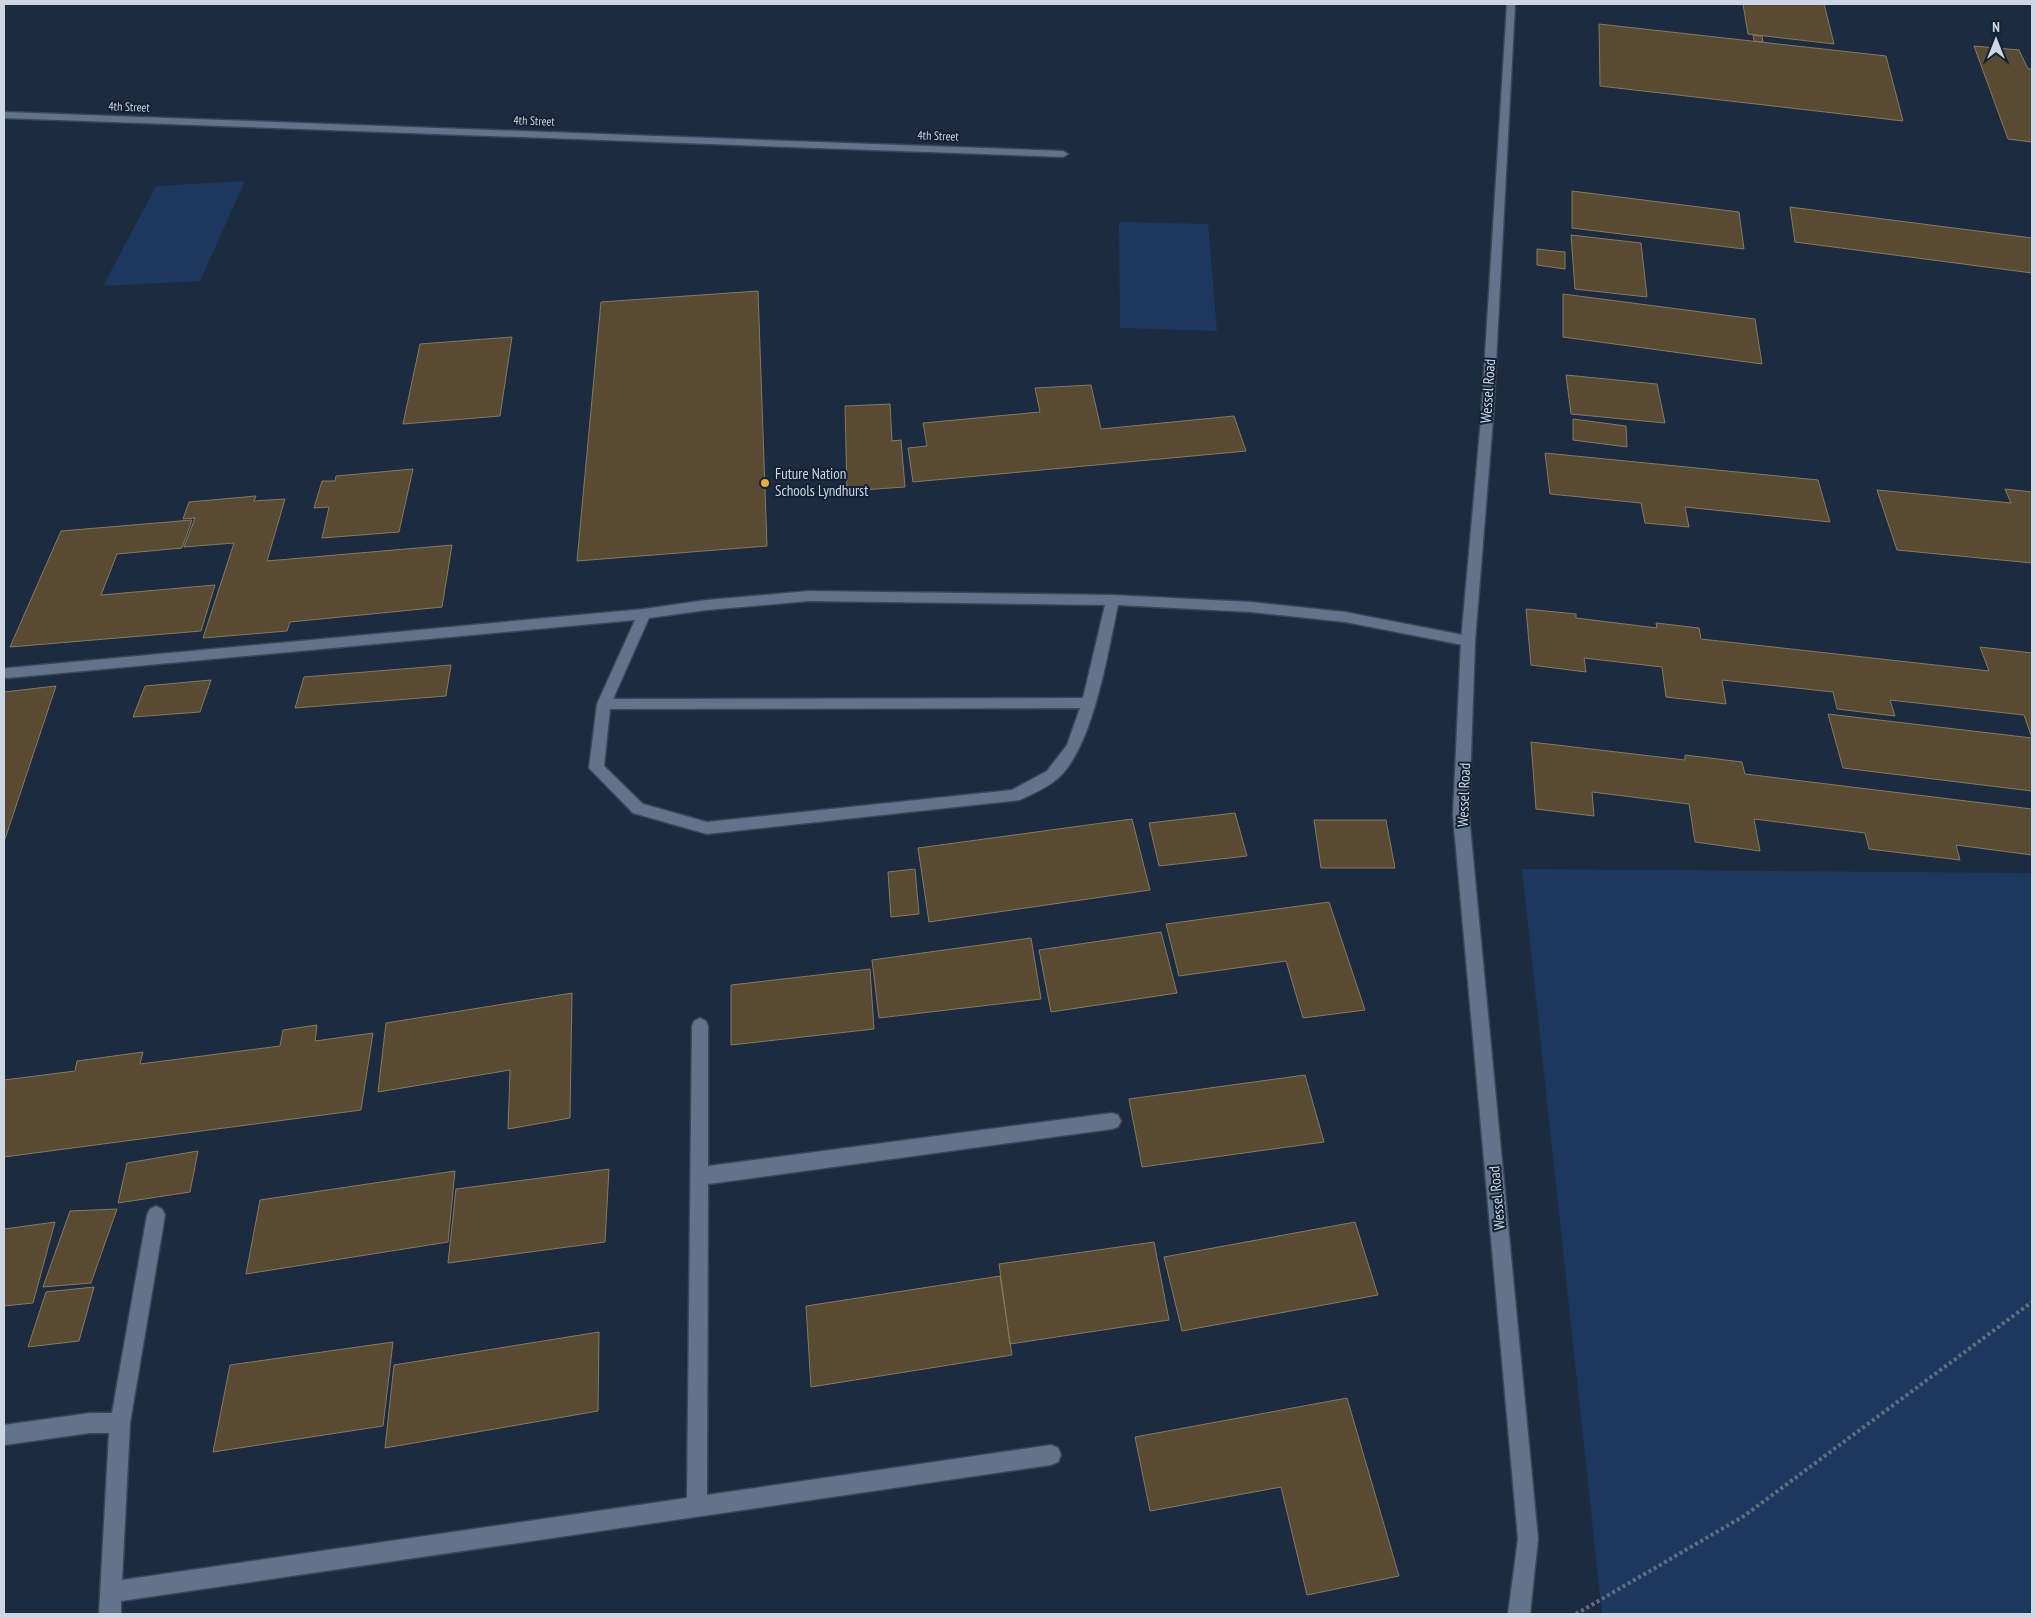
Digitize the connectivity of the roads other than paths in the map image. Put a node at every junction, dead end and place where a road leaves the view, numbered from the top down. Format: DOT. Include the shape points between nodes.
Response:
graph roads {
  1 [pos="1511,4"];
  2 [pos="4,115"];
  3 [pos="1063,154"];
  4 [pos="1113,600"];
  5 [pos="644,614"];
  6 [pos="1468,641"];
  7 [pos="8,673"];
  8 [pos="1089,703"];
  9 [pos="604,704"];
  10 [pos="700,1026"];
  11 [pos="1112,1121"];
  12 [pos="699,1176"];
  13 [pos="156,1214"];
  14 [pos="120,1423"];
  15 [pos="4,1435"];
  16 [pos="1051,1455"];
  17 [pos="697,1507"];
  18 [pos="112,1592"];
  19 [pos="110,1614"];
  20 [pos="1519,1614"];
  1 -- 6 [label="street, Wessel Road" via="1486,419"];
  2 -- 3 [label="street, 4th Street"];
  4 -- 5 [label="street" via="809,596"];
  4 -- 6 [label="street" via="1251,607 1345,617"];
  4 -- 8 [label="street"];
  5 -- 7 [label="street"];
  5 -- 9 [label="street"];
  6 -- 20 [label="street, Wessel Road" via="1461,815 1528,1539"];
  8 -- 9 [label="street"];
  8 -- 9 [label="street" via="1073,748 1052,775 1015,796 707,828 638,809 596,768"];
  10 -- 12 [label="street"];
  11 -- 12 [label="street"];
  12 -- 17 [label="street"];
  13 -- 14 [label="street"];
  14 -- 15 [label="street" via="90,1423"];
  14 -- 18 [label="street"];
  16 -- 17 [label="street"];
  17 -- 18 [label="street"];
  18 -- 19 [label="street"];
}
